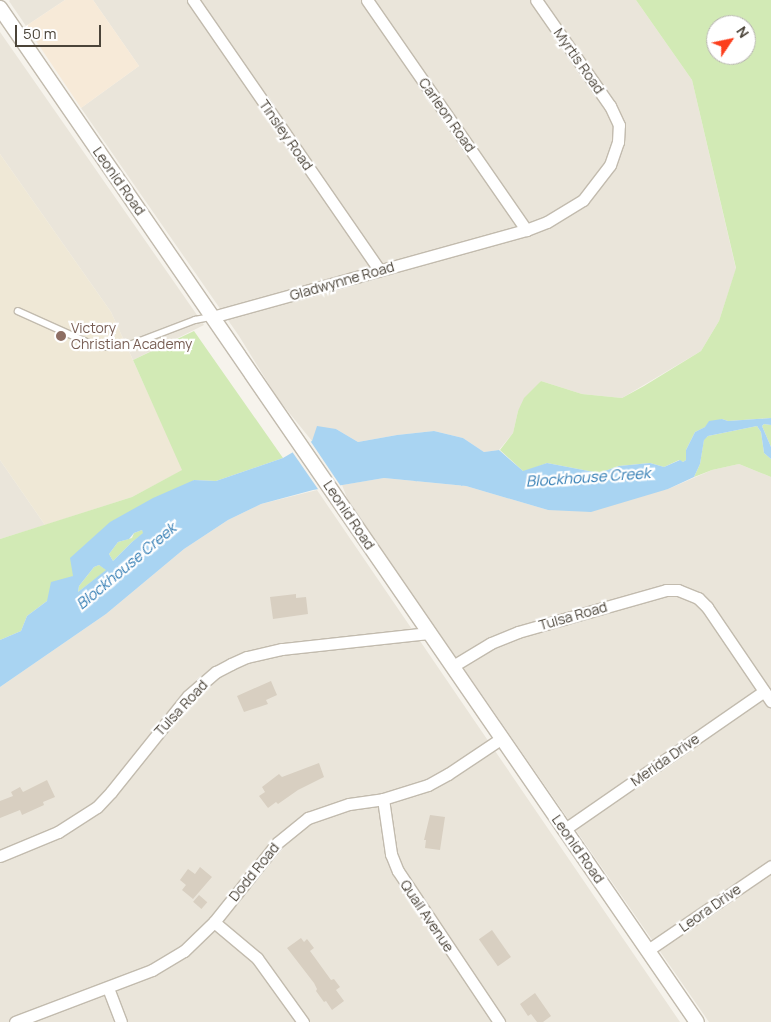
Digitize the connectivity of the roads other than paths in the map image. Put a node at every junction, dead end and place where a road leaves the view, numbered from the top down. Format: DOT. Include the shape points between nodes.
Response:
graph roads {
  1 [pos="193,0"];
  2 [pos="367,0"];
  3 [pos="536,0"];
  4 [pos="0,8"];
  5 [pos="619,125"];
  6 [pos="526,230"];
  7 [pos="378,270"];
  8 [pos="18,311"];
  9 [pos="212,317"];
  10 [pos="430,633"];
  11 [pos="453,666"];
  12 [pos="768,696"];
  13 [pos="502,738"];
  14 [pos="383,799"];
  15 [pos="565,829"];
  16 [pos="0,856"];
  17 [pos="771,866"];
  18 [pos="214,922"];
  19 [pos="648,950"];
  20 [pos="108,988"];
  21 [pos="16,1022"];
  22 [pos="121,1022"];
  23 [pos="303,1022"];
  24 [pos="499,1022"];
  25 [pos="697,1022"];
  1 -- 7 [label="street, Tinsley Road"];
  2 -- 6 [label="street, Carleon Road"];
  3 -- 5 [label="street, Myrtis Road" via="610,106"];
  4 -- 9 [label="street, Leonid Road"];
  5 -- 6 [label="street, Gladwynne Road" via="618,142 610,165 594,188 568,211"];
  6 -- 7 [label="street, Gladwynne Road"];
  7 -- 9 [label="street, Gladwynne Road"];
  8 -- 9 [label="lane, Gladwynne Road" via="105,348 127,346 195,320"];
  9 -- 10 [label="street, Leonid Road"];
  10 -- 11 [label="street, Leonid Road"];
  10 -- 16 [label="street, Tulsa Road" via="282,649 231,664 216,672 188,696 97,806 58,832"];
  11 -- 12 [label="street, Tulsa Road" via="491,643 518,632 666,590 683,591 698,598"];
  11 -- 13 [label="street, Leonid Road"];
  12 -- 15 [label="street, Merida Drive"];
  13 -- 14 [label="street, Dodd Road" via="428,785"];
  13 -- 15 [label="street, Leonid Road"];
  14 -- 18 [label="street, Dodd Road" via="328,810 291,830"];
  14 -- 24 [label="street, Quail Avenue" via="391,854 398,871"];
  15 -- 19 [label="street, Leonid Road"];
  17 -- 19 [label="street, Leora Drive"];
  18 -- 20 [label="street, Dodd Road" via="198,940 169,961"];
  18 -- 23 [label="street" via="257,958"];
  19 -- 25 [label="street, Leonid Road"];
  20 -- 21 [label="street, Dodd Road"];
  20 -- 22 [label="street"];
}
